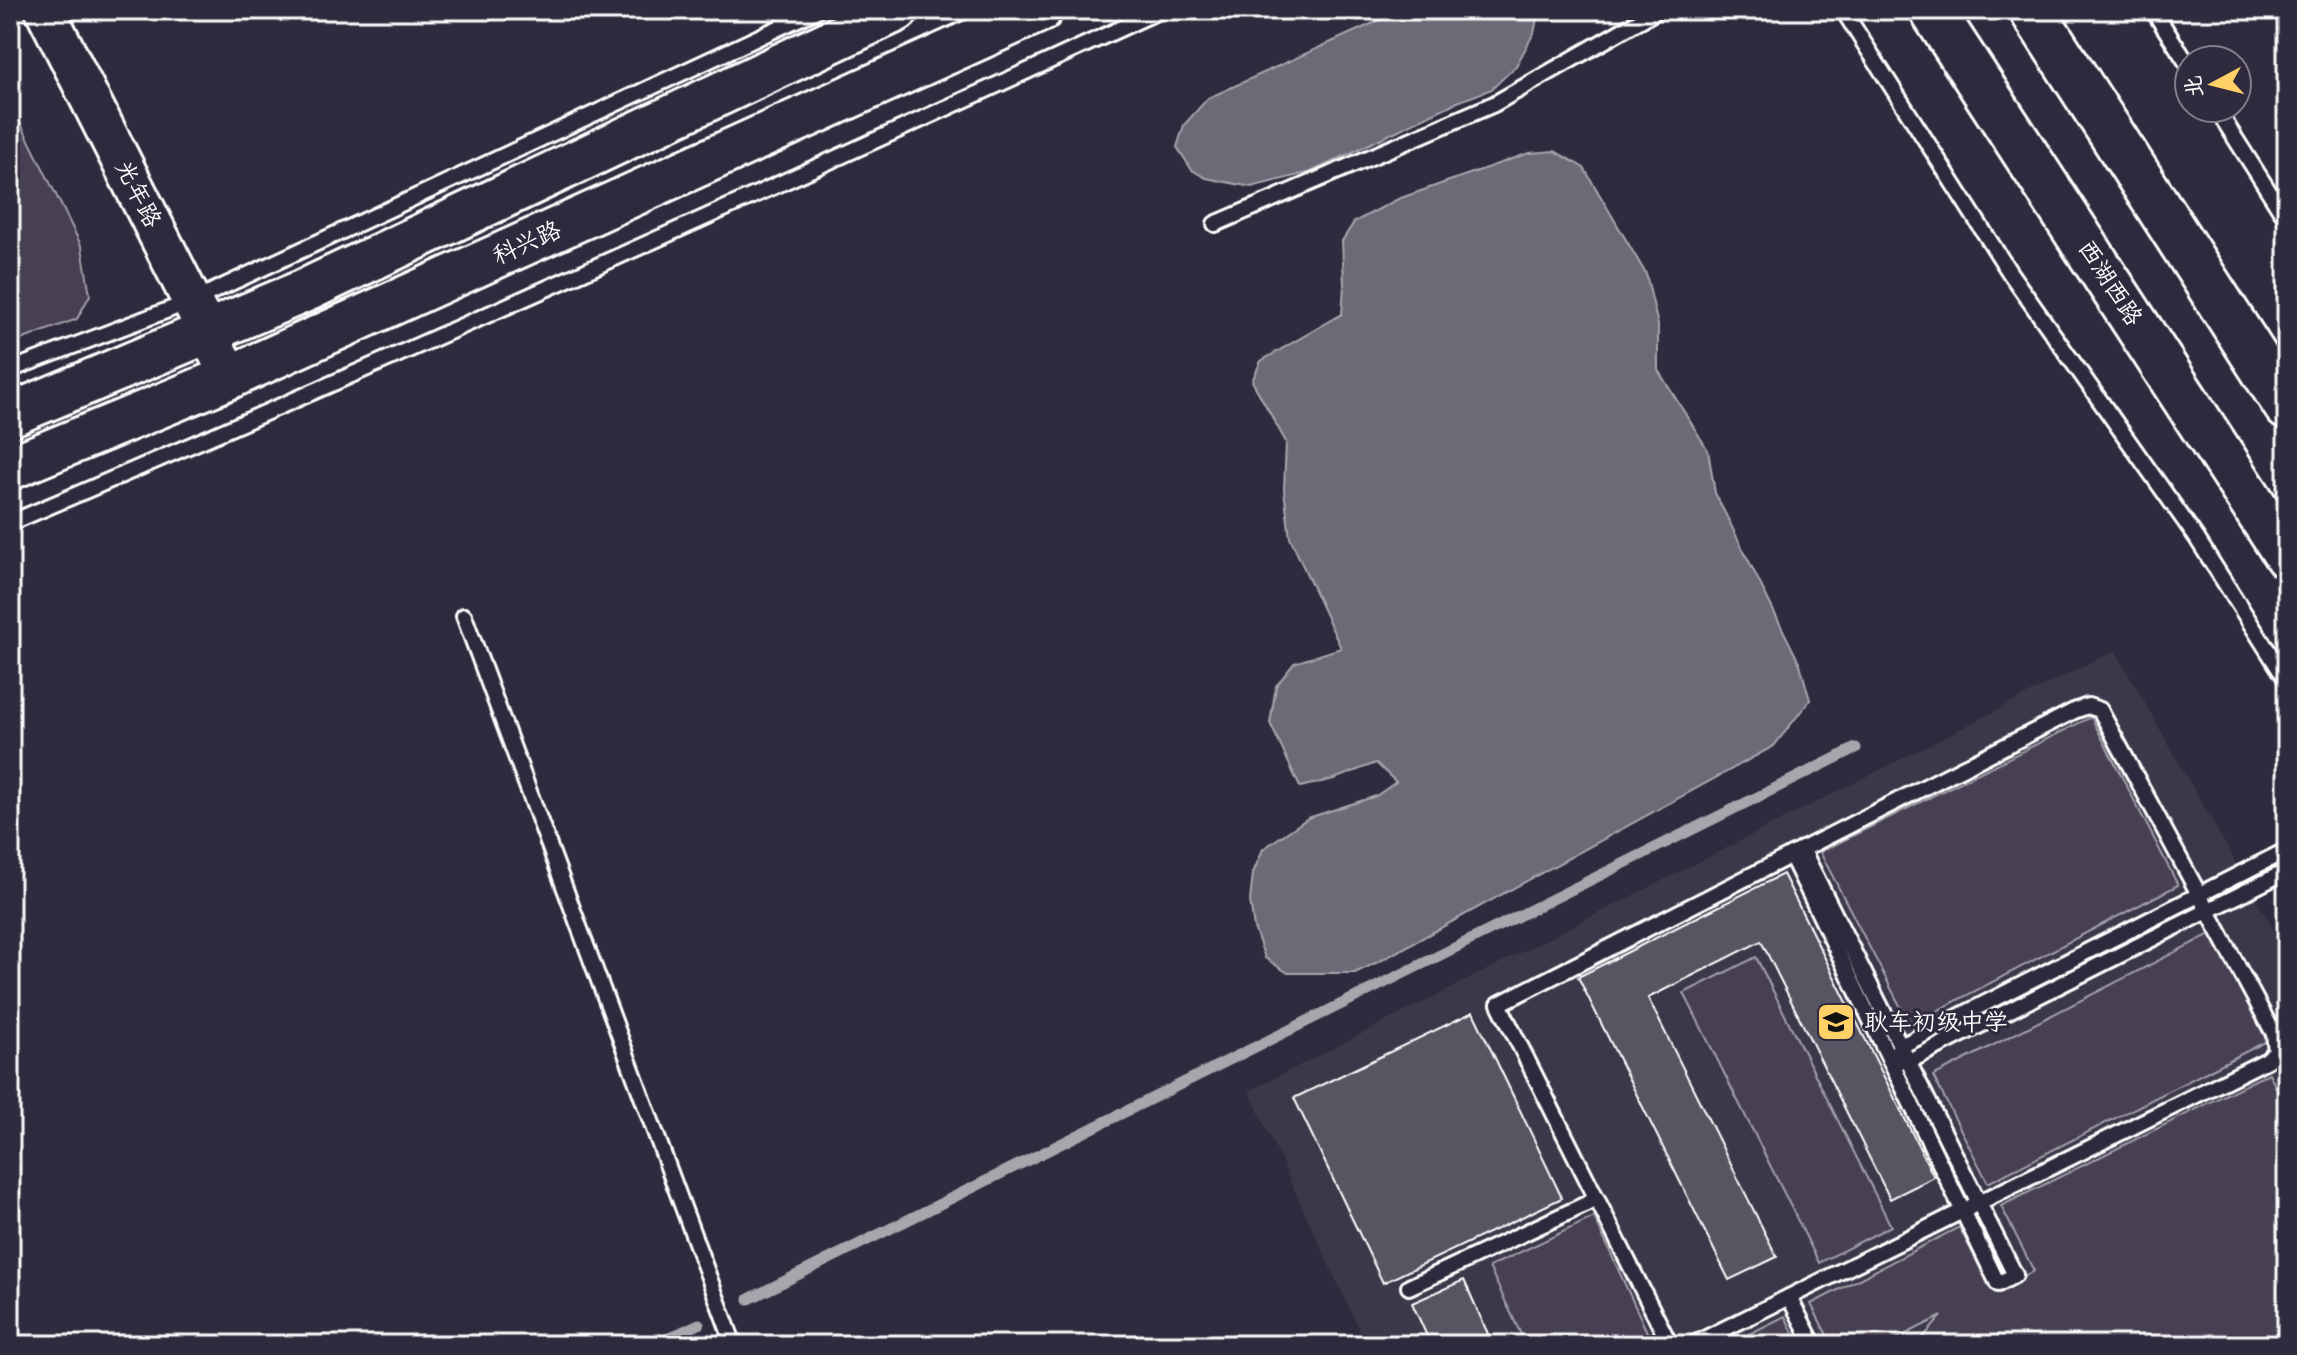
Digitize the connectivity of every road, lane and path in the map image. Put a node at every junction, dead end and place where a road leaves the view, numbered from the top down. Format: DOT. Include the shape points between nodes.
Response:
graph roads {
  1 [pos="45,10"];
  2 [pos="817,10"];
  3 [pos="897,10"];
  4 [pos="1041,10"];
  5 [pos="1161,10"];
  6 [pos="1658,10"];
  7 [pos="1843,10"];
  8 [pos="1932,10"];
  9 [pos="2032,10"];
  10 [pos="2153,10"];
  11 [pos="2175,44"];
  12 [pos="2228,124"];
  13 [pos="2280,195"];
  14 [pos="2287,220"];
  15 [pos="1215,224"];
  16 [pos="200,317"];
  17 [pos="10,370"];
  18 [pos="230,377"];
  19 [pos="2287,407"];
  20 [pos="10,415"];
  21 [pos="10,468"];
  22 [pos="10,523"];
  23 [pos="2287,556"];
  24 [pos="464,616"];
  25 [pos="2287,681"];
  26 [pos="2287,850"];
  27 [pos="1796,852"];
  28 [pos="2287,871"];
  29 [pos="2198,894"];
  30 [pos="2208,911"];
  31 [pos="1901,1046"];
  32 [pos="1890,1060"];
  33 [pos="1909,1061"];
  34 [pos="1597,1199"];
  35 [pos="1979,1203"];
  36 [pos="1963,1211"];
  37 [pos="1409,1287"];
  38 [pos="1789,1297"];
  39 [pos="734,1345"];
  40 [pos="1670,1345"];
  41 [pos="1692,1345"];
  42 [pos="1814,1345"];
  1 -- 16 [label="street, 光年路"];
  2 -- 16 [label="lane"];
  3 -- 16 [label="main road" via="304,291"];
  4 -- 18 [label="main road, 科兴路"];
  5 -- 22 [label="lane" via="704,220"];
  6 -- 15 [label="lane" via="1494,104"];
  7 -- 25 [label="lane" via="2010,273 2196,537"];
  8 -- 23 [label="main road, 西湖西路"];
  9 -- 19 [label="main road"];
  10 -- 11 [label="lane"];
  12 -- 13 [label="lane"];
  13 -- 14 [label="lane"];
  16 -- 17 [label="lane"];
  16 -- 18 [label="street, 光年路"];
  16 -- 20 [label="main road"];
  18 -- 21 [label="main road, 科兴路"];
  24 -- 39 [label="lane"];
  26 -- 29 [label="lane"];
  27 -- 29 [label="lane" via="2088,706 2100,710"];
  27 -- 31 [label="lane"];
  27 -- 32 [label="lane"];
  27 -- 34 [label="lane" via="1499,1004"];
  28 -- 30 [label="lane"];
  29 -- 30 [label="lane"];
  29 -- 31 [label="lane"];
  30 -- 33 [label="lane"];
  30 -- 35 [label="lane" via="2274,1034 2276,1051"];
  31 -- 32 [label="lane"];
  31 -- 33 [label="lane"];
  32 -- 33 [label="lane"];
  32 -- 36 [label="lane"];
  33 -- 35 [label="lane"];
  34 -- 37 [label="lane"];
  34 -- 40 [label="lane"];
  35 -- 36 [label="lane"];
  35 -- 36 [label="lane" via="2015,1275 1998,1284"];
  36 -- 38 [label="lane"];
  38 -- 41 [label="lane"];
  38 -- 42 [label="lane"];
}
